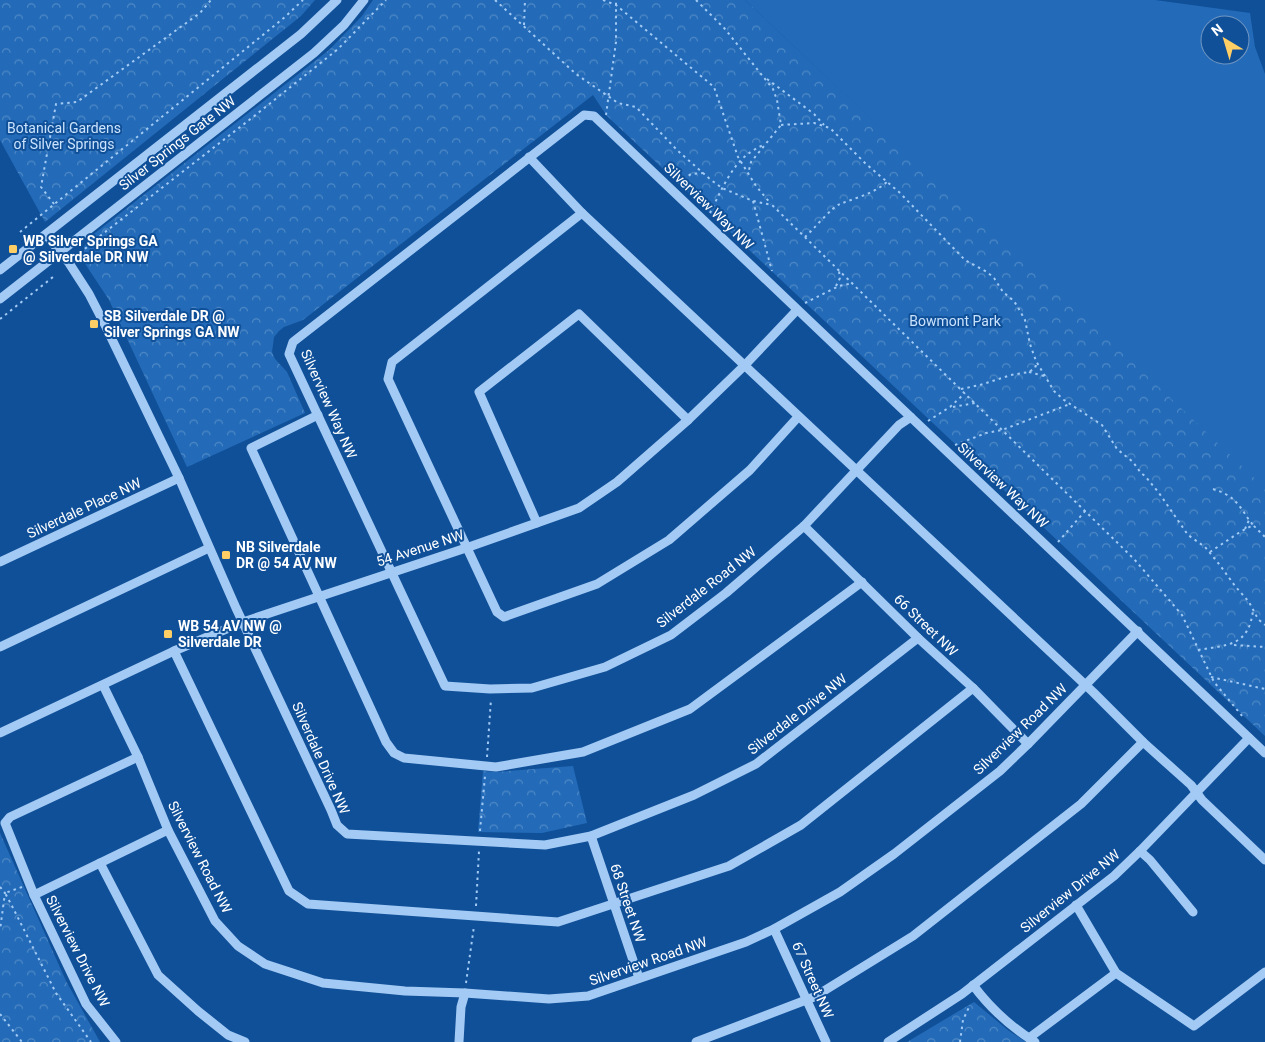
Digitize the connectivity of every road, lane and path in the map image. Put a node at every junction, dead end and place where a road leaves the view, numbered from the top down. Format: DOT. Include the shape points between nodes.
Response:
graph roads {
  1 [pos="211,0"];
  2 [pos="303,0"];
  3 [pos="337,0"];
  4 [pos="364,0"];
  5 [pos="386,0"];
  6 [pos="495,0"];
  7 [pos="525,0"];
  8 [pos="603,0"];
  9 [pos="616,0"];
  10 [pos="696,0"];
  11 [pos="616,5"];
  12 [pos="524,26"];
  13 [pos="764,76"];
  14 [pos="608,97"];
  15 [pos="606,117"];
  16 [pos="781,125"];
  17 [pos="825,126"];
  18 [pos="766,144"];
  19 [pos="529,157"];
  20 [pos="741,161"];
  21 [pos="703,173"];
  22 [pos="748,174"];
  23 [pos="887,182"];
  24 [pos="677,183"];
  25 [pos="722,188"];
  26 [pos="754,201"];
  27 [pos="54,204"];
  28 [pos="772,205"];
  29 [pos="582,212"];
  30 [pos="705,222"];
  31 [pos="20,232"];
  32 [pos="46,235"];
  33 [pos="805,237"];
  34 [pos="60,252"];
  35 [pos="80,253"];
  36 [pos="0,270"];
  37 [pos="839,270"];
  38 [pos="772,271"];
  39 [pos="54,277"];
  40 [pos="853,283"];
  41 [pos="835,288"];
  42 [pos="0,299"];
  43 [pos="796,309"];
  44 [pos="0,319"];
  45 [pos="1037,362"];
  46 [pos="745,365"];
  47 [pos="1029,372"];
  48 [pos="1045,376"];
  49 [pos="961,389"];
  50 [pos="965,393"];
  51 [pos="975,403"];
  52 [pos="1070,404"];
  53 [pos="950,407"];
  54 [pos="318,415"];
  55 [pos="911,416"];
  56 [pos="798,417"];
  57 [pos="688,420"];
  58 [pos="926,422"];
  59 [pos="1002,430"];
  60 [pos="952,446"];
  61 [pos="858,470"];
  62 [pos="179,478"];
  63 [pos="1213,489"];
  64 [pos="1086,511"];
  65 [pos="1249,520"];
  66 [pos="536,523"];
  67 [pos="1254,525"];
  68 [pos="804,526"];
  69 [pos="1245,529"];
  70 [pos="1265,537"];
  71 [pos="1056,544"];
  72 [pos="210,548"];
  73 [pos="466,548"];
  74 [pos="1210,552"];
  75 [pos="0,562"];
  76 [pos="392,573"];
  77 [pos="862,582"];
  78 [pos="318,597"];
  79 [pos="1253,610"];
  80 [pos="243,622"];
  81 [pos="1265,625"];
  82 [pos="1138,631"];
  83 [pos="918,638"];
  84 [pos="1232,644"];
  85 [pos="0,647"];
  86 [pos="1265,647"];
  87 [pos="1198,650"];
  88 [pos="174,651"];
  89 [pos="1211,677"];
  90 [pos="103,685"];
  91 [pos="1085,685"];
  92 [pos="973,688"];
  93 [pos="490,689"];
  94 [pos="1265,689"];
  95 [pos="1244,718"];
  96 [pos="0,733"];
  97 [pos="1249,738"];
  98 [pos="1143,742"];
  99 [pos="1028,744"];
  100 [pos="1265,753"];
  101 [pos="138,757"];
  102 [pos="486,766"];
  103 [pos="1196,793"];
  104 [pos="168,830"];
  105 [pos="591,836"];
  106 [pos="479,843"];
  107 [pos="1140,852"];
  108 [pos="1265,860"];
  109 [pos="100,863"];
  110 [pos="30,883"];
  111 [pos="0,887"];
  112 [pos="5,892"];
  113 [pos="34,895"];
  114 [pos="614,904"];
  115 [pos="1076,905"];
  116 [pos="1193,912"];
  117 [pos="774,929"];
  118 [pos="0,930"];
  119 [pos="1265,972"];
  120 [pos="1116,973"];
  121 [pos="639,978"];
  122 [pos="973,985"];
  123 [pos="465,993"];
  124 [pos="806,1000"];
  125 [pos="970,1005"];
  126 [pos="0,1014"];
  127 [pos="1032,1040"];
  128 [pos="22,1042"];
  129 [pos="91,1042"];
  130 [pos="116,1042"];
  131 [pos="245,1042"];
  132 [pos="459,1042"];
  133 [pos="696,1042"];
  134 [pos="826,1042"];
  135 [pos="888,1042"];
  136 [pos="960,1042"];
  1 -- 27 [label="path" via="200,13 77,102 56,104 42,187"];
  2 -- 27 [label="path"];
  3 -- 32 [label="street, Silver Springs Gate NW" via="301,34"];
  4 -- 34 [label="street, Silver Springs Gate NW" via="344,25 314,53"];
  5 -- 35 [label="path" via="338,49"];
  6 -- 12 [label="path"];
  7 -- 12 [label="path"];
  8 -- 11 [label="path"];
  9 -- 11 [label="path"];
  10 -- 13 [label="path" via="725,28"];
  11 -- 14 [label="path" via="616,42"];
  11 -- 20 [label="path" via="714,87"];
  12 -- 14 [label="path" via="576,74"];
  13 -- 16 [label="path" via="774,89"];
  13 -- 17 [label="path"];
  14 -- 15 [label="path"];
  14 -- 21 [label="path" via="636,107"];
  16 -- 17 [label="path" via="814,123"];
  16 -- 18 [label="path"];
  17 -- 23 [label="path"];
  18 -- 20 [label="path"];
  18 -- 22 [label="path" via="751,162"];
  19 -- 29 [label="street"];
  19 -- 30 [label="street, Silverview Way NW" via="584,115 594,116"];
  19 -- 54 [label="street, Silverview Way NW" via="292,342 289,354"];
  20 -- 22 [label="path"];
  20 -- 25 [label="path"];
  21 -- 24 [label="path" via="691,174"];
  21 -- 25 [label="path"];
  22 -- 28 [label="path"];
  23 -- 33 [label="path" via="838,204"];
  23 -- 45 [label="path" via="965,260 987,272 1014,301 1025,320"];
  25 -- 26 [label="path"];
  25 -- 30 [label="path"];
  26 -- 28 [label="path"];
  26 -- 38 [label="path"];
  27 -- 31 [label="path"];
  28 -- 33 [label="path"];
  29 -- 46 [label="street"];
  29 -- 73 [label="street" via="392,362 388,379"];
  30 -- 43 [label="street, Silverview Way NW"];
  32 -- 34 [label="street, Silverdale Drive NW"];
  32 -- 36 [label="street, Silver Springs Gate NW"];
  33 -- 37 [label="path"];
  34 -- 42 [label="street, Silver Springs Gate NW"];
  34 -- 62 [label="street, Silverdale Drive NW" via="90,294"];
  37 -- 40 [label="path"];
  37 -- 41 [label="path" via="840,278"];
  39 -- 44 [label="path"];
  40 -- 41 [label="path"];
  40 -- 49 [label="path"];
  41 -- 43 [label="path"];
  43 -- 46 [label="street, 54 Avenue NW"];
  43 -- 55 [label="street, Silverview Way NW"];
  45 -- 47 [label="path"];
  45 -- 48 [label="path"];
  46 -- 56 [label="street"];
  46 -- 57 [label="street, 54 Avenue NW"];
  47 -- 48 [label="path"];
  47 -- 49 [label="path"];
  48 -- 52 [label="path" via="1054,391"];
  49 -- 50 [label="path"];
  50 -- 51 [label="path"];
  50 -- 53 [label="path"];
  51 -- 53 [label="path"];
  51 -- 59 [label="path"];
  52 -- 59 [label="path"];
  52 -- 74 [label="path" via="1102,425 1117,449 1159,493 1188,535"];
  53 -- 58 [label="path"];
  54 -- 76 [label="street, Silverview Way NW"];
  54 -- 78 [label="street" via="251,448"];
  55 -- 61 [label="street, Silverdale Road NW"];
  55 -- 82 [label="street, Silverview Way NW"];
  56 -- 61 [label="street"];
  56 -- 73 [label="street" via="750,470 669,540 597,584 504,617 496,612"];
  57 -- 66 [label="street, 54 Avenue NW" via="617,482 579,508"];
  57 -- 66 [label="street" via="579,314 479,392"];
  59 -- 60 [label="path"];
  59 -- 64 [label="path"];
  61 -- 68 [label="street, Silverdale Road NW"];
  61 -- 91 [label="street"];
  62 -- 72 [label="street, Silverdale Drive NW"];
  62 -- 75 [label="street, Silverdale Place NW"];
  63 -- 65 [label="path" via="1227,493"];
  64 -- 71 [label="path"];
  64 -- 87 [label="path" via="1182,614"];
  65 -- 67 [label="path"];
  65 -- 69 [label="path"];
  66 -- 73 [label="street, 54 Avenue NW"];
  67 -- 69 [label="path"];
  67 -- 70 [label="path"];
  68 -- 77 [label="street, 66 Street NW"];
  68 -- 93 [label="street, Silverdale Road NW" via="726,593 671,634 605,667 532,688"];
  69 -- 74 [label="path"];
  72 -- 80 [label="street, Silverdale Drive NW"];
  72 -- 85 [label="street"];
  73 -- 76 [label="street, 54 Avenue NW"];
  74 -- 79 [label="path"];
  76 -- 78 [label="street, 54 Avenue NW"];
  76 -- 93 [label="street, Silverdale Road NW" via="445,686"];
  77 -- 83 [label="street, 66 Street NW"];
  77 -- 102 [label="street" via="690,709 583,752"];
  78 -- 80 [label="street, 54 Avenue NW"];
  78 -- 102 [label="street" via="394,753 404,758"];
  79 -- 81 [label="path"];
  79 -- 84 [label="path" via="1252,624"];
  80 -- 88 [label="street, 54 Avenue NW"];
  80 -- 106 [label="street, Silverdale Drive NW" via="336,825 347,834"];
  82 -- 91 [label="street, Silverview Road NW"];
  82 -- 97 [label="street, Silverview Way NW"];
  83 -- 92 [label="street, 66 Street NW"];
  83 -- 105 [label="street, Silverdale Drive NW" via="756,764 694,795"];
  84 -- 86 [label="path"];
  84 -- 87 [label="path"];
  87 -- 89 [label="path"];
  88 -- 90 [label="street, 54 Avenue NW"];
  88 -- 114 [label="street" via="289,891 308,904 558,922"];
  89 -- 94 [label="path"];
  89 -- 95 [label="path"];
  90 -- 96 [label="street, 54 Avenue NW"];
  90 -- 101 [label="street, Silverview Road NW"];
  91 -- 98 [label="street"];
  91 -- 99 [label="street, Silverview Road NW"];
  92 -- 99 [label="street, 66 Street NW"];
  92 -- 114 [label="street" via="801,825 729,866"];
  93 -- 102 [label="path"];
  97 -- 100 [label="street, Silverview Way NW"];
  97 -- 103 [label="street, Silverview Drive NW"];
  98 -- 103 [label="street"];
  98 -- 124 [label="street" via="1081,804 913,936"];
  99 -- 117 [label="street, Silverview Road NW" via="1000,771 894,854 840,892"];
  101 -- 104 [label="street, Silverview Road NW"];
  101 -- 110 [label="street" via="10,817 5,823"];
  102 -- 106 [label="path"];
  103 -- 107 [label="street, Silverview Drive NW"];
  103 -- 108 [label="street"];
  104 -- 109 [label="street, Silverview Drive NW"];
  104 -- 123 [label="street, Silverview Road NW" via="215,921 238,946 265,964 323,983"];
  105 -- 106 [label="street, Silverdale Drive NW" via="545,845"];
  105 -- 114 [label="street, 68 Street NW"];
  107 -- 115 [label="street, Silverview Drive NW"];
  107 -- 116 [label="street"];
  109 -- 113 [label="street, Silverview Drive NW"];
  109 -- 131 [label="street" via="158,975 198,1011 228,1034"];
  110 -- 112 [label="path"];
  110 -- 113 [label="street"];
  111 -- 112 [label="path"];
  112 -- 118 [label="path"];
  112 -- 129 [label="path" via="56,993"];
  113 -- 130 [label="street, Silverview Drive NW" via="86,1004"];
  114 -- 121 [label="street, 68 Street NW"];
  115 -- 120 [label="street"];
  115 -- 122 [label="street, Silverview Drive NW"];
  117 -- 121 [label="street, Silverview Road NW" via="746,942"];
  117 -- 124 [label="street, 67 Street NW"];
  119 -- 120 [label="street" via="1194,1026"];
  120 -- 127 [label="street"];
  121 -- 123 [label="street, Silverview Road NW" via="588,996 549,1000"];
  122 -- 127 [label="street" via="985,1002"];
  122 -- 135 [label="street, Silverview Drive NW"];
  123 -- 132 [label="street"];
  124 -- 133 [label="street"];
  124 -- 134 [label="street, 67 Street NW"];
  125 -- 136 [label="path" via="963,1020"];
  126 -- 128 [label="path"];
}
